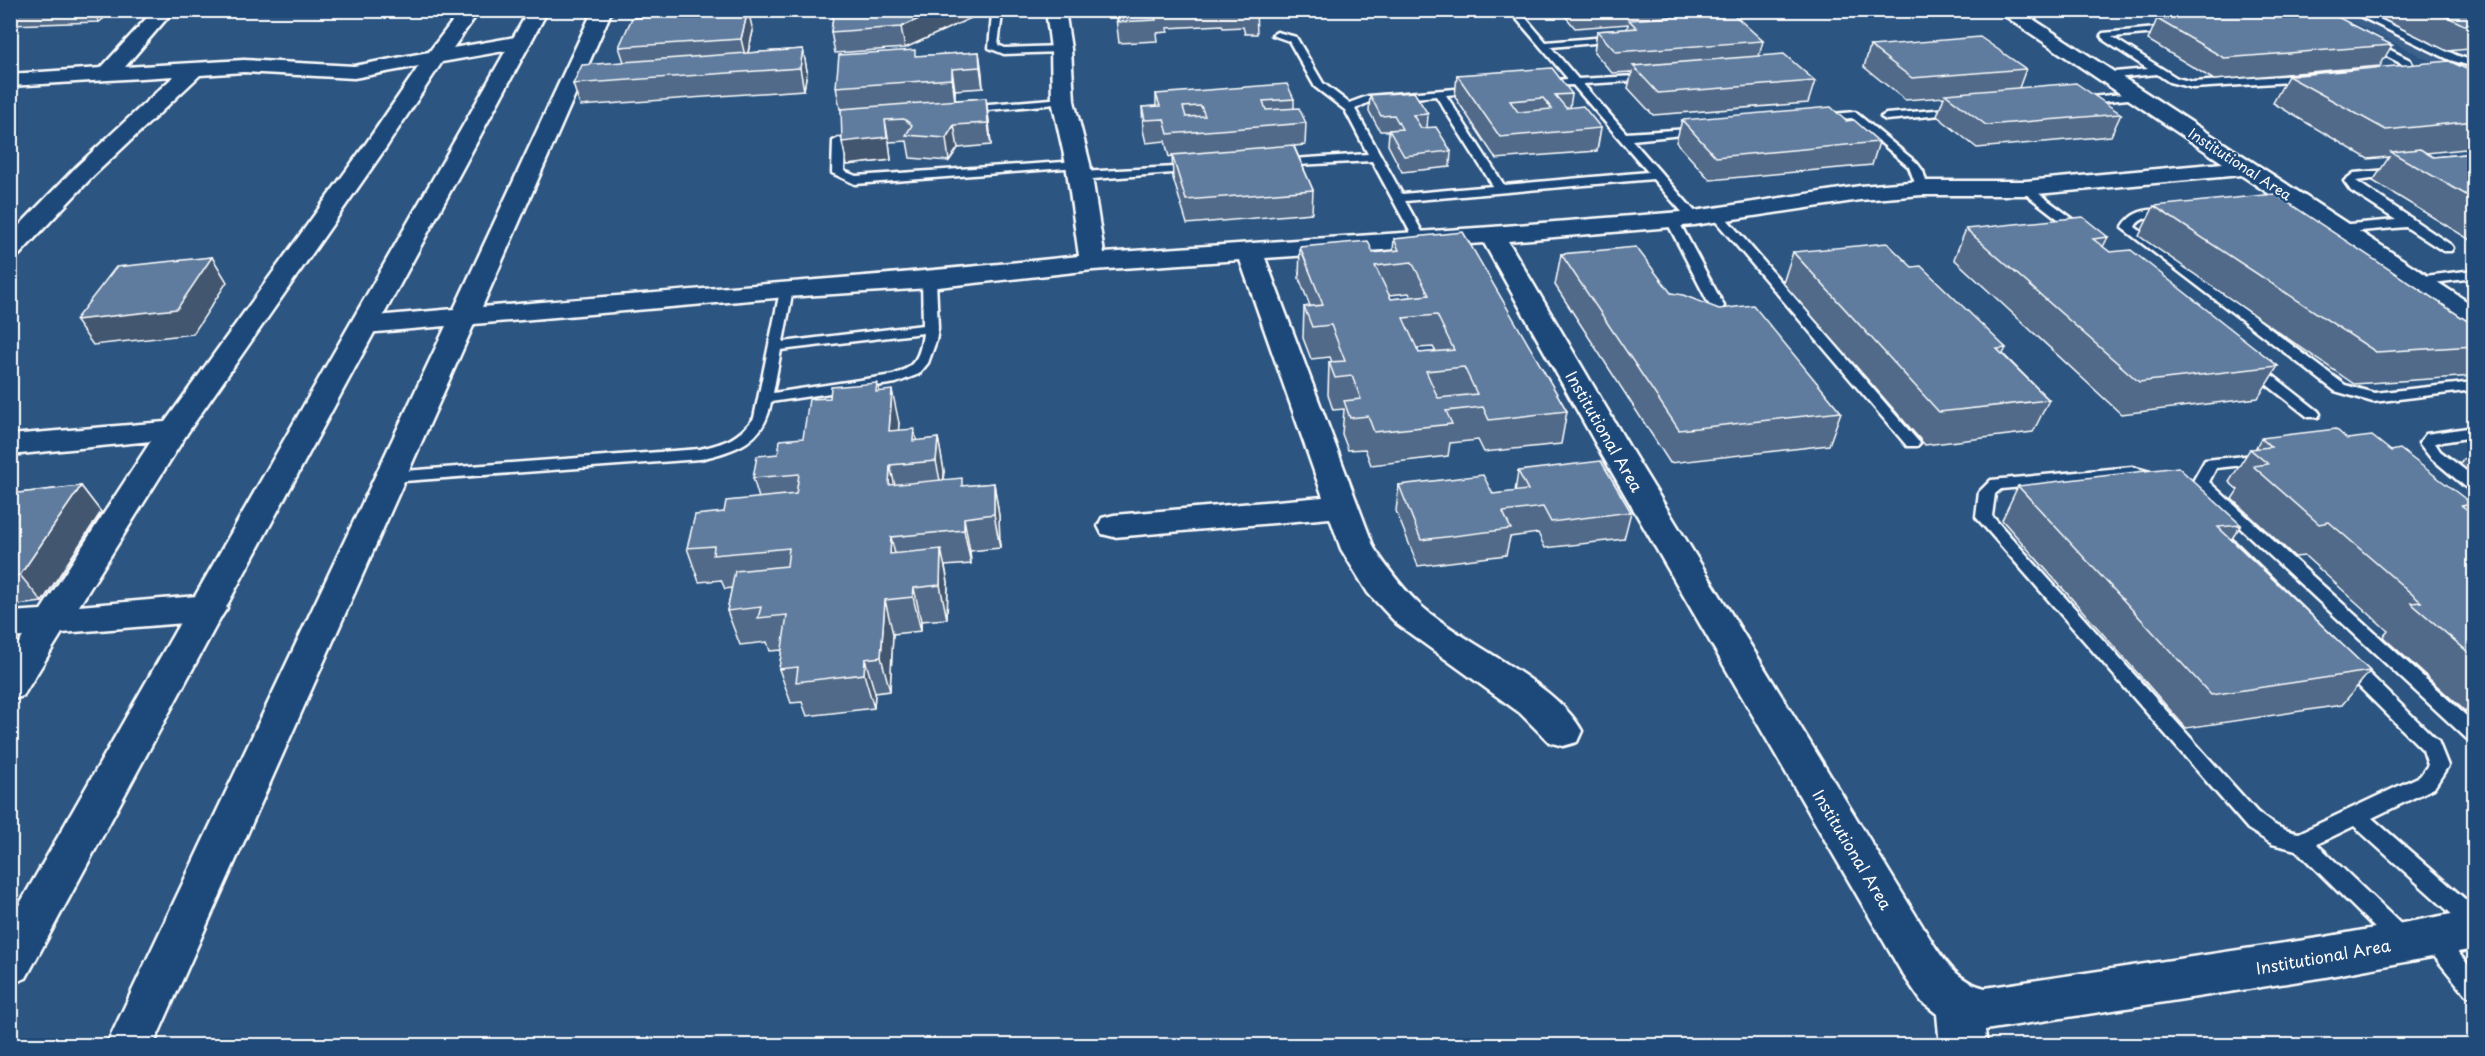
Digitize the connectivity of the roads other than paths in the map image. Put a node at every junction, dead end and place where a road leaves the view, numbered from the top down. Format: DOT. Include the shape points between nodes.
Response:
graph roads {
  1 [pos="165,10"];
  2 [pos="471,10"];
  3 [pos="539,10"];
  4 [pos="603,10"];
  5 [pos="1055,10"];
  6 [pos="1513,10"];
  7 [pos="2005,10"];
  8 [pos="2351,10"];
  9 [pos="997,14"];
  10 [pos="1277,35"];
  11 [pos="1630,37"];
  12 [pos="521,42"];
  13 [pos="1543,45"];
  14 [pos="1061,49"];
  15 [pos="435,58"];
  16 [pos="2475,64"];
  17 [pos="195,68"];
  18 [pos="2159,71"];
  19 [pos="106,74"];
  20 [pos="1665,76"];
  21 [pos="2103,76"];
  22 [pos="10,80"];
  23 [pos="1574,82"];
  24 [pos="1529,85"];
  25 [pos="1484,89"];
  26 [pos="1439,93"];
  27 [pos="2134,96"];
  28 [pos="1063,101"];
  29 [pos="2069,102"];
  30 [pos="1349,108"];
  31 [pos="956,110"];
  32 [pos="1966,110"];
  33 [pos="1886,117"];
  34 [pos="1809,119"];
  35 [pos="1717,128"];
  36 [pos="1623,137"];
  37 [pos="838,141"];
  38 [pos="1375,157"];
  39 [pos="1268,164"];
  40 [pos="1209,168"];
  41 [pos="2246,168"];
  42 [pos="1079,170"];
  43 [pos="2409,173"];
  44 [pos="1655,176"];
  45 [pos="1922,188"];
  46 [pos="2026,188"];
  47 [pos="1501,189"];
  48 [pos="1398,198"];
  49 [pos="2188,211"];
  50 [pos="1694,218"];
  51 [pos="2408,223"];
  52 [pos="2325,226"];
  53 [pos="1492,235"];
  54 [pos="1420,239"];
  55 [pos="2092,239"];
  56 [pos="2447,248"];
  57 [pos="10,250"];
  58 [pos="1250,252"];
  59 [pos="1092,262"];
  60 [pos="2475,274"];
  61 [pos="929,280"];
  62 [pos="2417,281"];
  63 [pos="786,289"];
  64 [pos="1718,306"];
  65 [pos="462,317"];
  66 [pos="2475,318"];
  67 [pos="364,325"];
  68 [pos="931,328"];
  69 [pos="775,347"];
  70 [pos="2239,356"];
  71 [pos="2475,386"];
  72 [pos="765,399"];
  73 [pos="2313,414"];
  74 [pos="174,430"];
  75 [pos="2475,432"];
  76 [pos="1912,443"];
  77 [pos="10,445"];
  78 [pos="2277,458"];
  79 [pos="391,477"];
  80 [pos="2475,485"];
  81 [pos="1342,506"];
  82 [pos="1114,526"];
  83 [pos="209,608"];
  84 [pos="54,621"];
  85 [pos="10,625"];
  86 [pos="10,686"];
  87 [pos="1563,731"];
  88 [pos="2475,734"];
  89 [pos="2356,816"];
  90 [pos="2301,842"];
  91 [pos="2475,920"];
  92 [pos="2475,930"];
  93 [pos="2417,939"];
  94 [pos="10,964"];
  95 [pos="2475,987"];
  96 [pos="1962,1025"];
  97 [pos="129,1046"];
  1 -- 19 [label="street"];
  2 -- 15 [label="street"];
  3 -- 12 [label="street"];
  4 -- 65 [label="street"];
  5 -- 14 [label="street"];
  6 -- 13 [label="lane"];
  7 -- 21 [label="street, Institutional Area"];
  8 -- 16 [label="lane"];
  9 -- 14 [label="lane" via="993,46 996,50"];
  10 -- 30 [label="lane" via="1293,39 1319,85"];
  11 -- 13 [label="lane"];
  12 -- 15 [label="street"];
  12 -- 67 [label="street"];
  13 -- 23 [label="lane"];
  14 -- 28 [label="street"];
  15 -- 17 [label="street" via="354,72 266,66"];
  15 -- 74 [label="street"];
  17 -- 19 [label="street"];
  17 -- 57 [label="street" via="85,171"];
  18 -- 18 [label="lane" via="2106,35 2306,17 2330,23 2406,62 2409,68 2406,72 2193,85"];
  18 -- 21 [label="lane"];
  19 -- 22 [label="street"];
  20 -- 23 [label="lane"];
  21 -- 27 [label="street, Institutional Area"];
  23 -- 24 [label="lane"];
  23 -- 36 [label="lane"];
  25 -- 26 [label="lane"];
  26 -- 30 [label="lane" via="1368,99"];
  26 -- 47 [label="lane"];
  27 -- 29 [label="lane"];
  27 -- 41 [label="street, Institutional Area"];
  28 -- 31 [label="lane"];
  28 -- 42 [label="street"];
  30 -- 38 [label="lane"];
  32 -- 33 [label="lane"];
  34 -- 45 [label="lane" via="1855,114 1912,165"];
  35 -- 36 [label="lane"];
  36 -- 44 [label="lane"];
  37 -- 42 [label="lane" via="838,173 855,180"];
  38 -- 39 [label="lane"];
  38 -- 48 [label="lane"];
  40 -- 42 [label="lane"];
  41 -- 46 [label="street"];
  41 -- 52 [label="street, Institutional Area"];
  42 -- 59 [label="street"];
  43 -- 51 [label="lane" via="2354,177 2350,181"];
  44 -- 47 [label="lane"];
  44 -- 50 [label="lane"];
  45 -- 46 [label="street"];
  45 -- 50 [label="street" via="1860,193"];
  46 -- 55 [label="lane"];
  47 -- 48 [label="lane"];
  48 -- 54 [label="lane"];
  49 -- 71 [label="lane" via="2144,214 2133,219 2128,228 2340,388 2373,398"];
  50 -- 53 [label="street"];
  50 -- 64 [label="lane"];
  50 -- 76 [label="lane"];
  51 -- 52 [label="lane"];
  51 -- 56 [label="lane"];
  52 -- 62 [label="street, Institutional Area"];
  53 -- 54 [label="street"];
  53 -- 96 [label="street, Institutional Area" via="1618,455 1918,959"];
  54 -- 58 [label="street"];
  58 -- 59 [label="street"];
  58 -- 81 [label="street"];
  59 -- 61 [label="street"];
  60 -- 62 [label="lane"];
  61 -- 63 [label="street"];
  61 -- 68 [label="lane"];
  62 -- 66 [label="street, Institutional Area"];
  63 -- 65 [label="street"];
  63 -- 69 [label="lane"];
  65 -- 67 [label="street"];
  65 -- 79 [label="street"];
  67 -- 83 [label="street"];
  68 -- 69 [label="lane"];
  68 -- 72 [label="lane" via="922,361 913,372"];
  69 -- 72 [label="lane"];
  70 -- 73 [label="lane"];
  72 -- 79 [label="lane" via="761,418 748,435 726,448 700,454"];
  74 -- 77 [label="street"];
  74 -- 84 [label="street"];
  75 -- 80 [label="lane" via="2431,437 2427,443 2434,454"];
  78 -- 88 [label="lane" via="2211,464 2200,483"];
  79 -- 97 [label="street"];
  81 -- 82 [label="street"];
  81 -- 87 [label="street" via="1358,549 1380,584 1402,607 1533,703"];
  83 -- 84 [label="street"];
  83 -- 94 [label="street"];
  84 -- 85 [label="street"];
  84 -- 86 [label="street"];
  89 -- 90 [label="lane"];
  89 -- 90 [label="lane" via="2427,782 2438,766 2431,746 2162,481 2132,472 1997,484 1987,492 1984,517 2250,818 2274,835"];
  89 -- 91 [label="lane"];
  90 -- 93 [label="lane"];
  92 -- 93 [label="street, Institutional Area"];
  93 -- 95 [label="lane"];
  93 -- 96 [label="street, Institutional Area" via="2325,957 1985,1009"];
}
